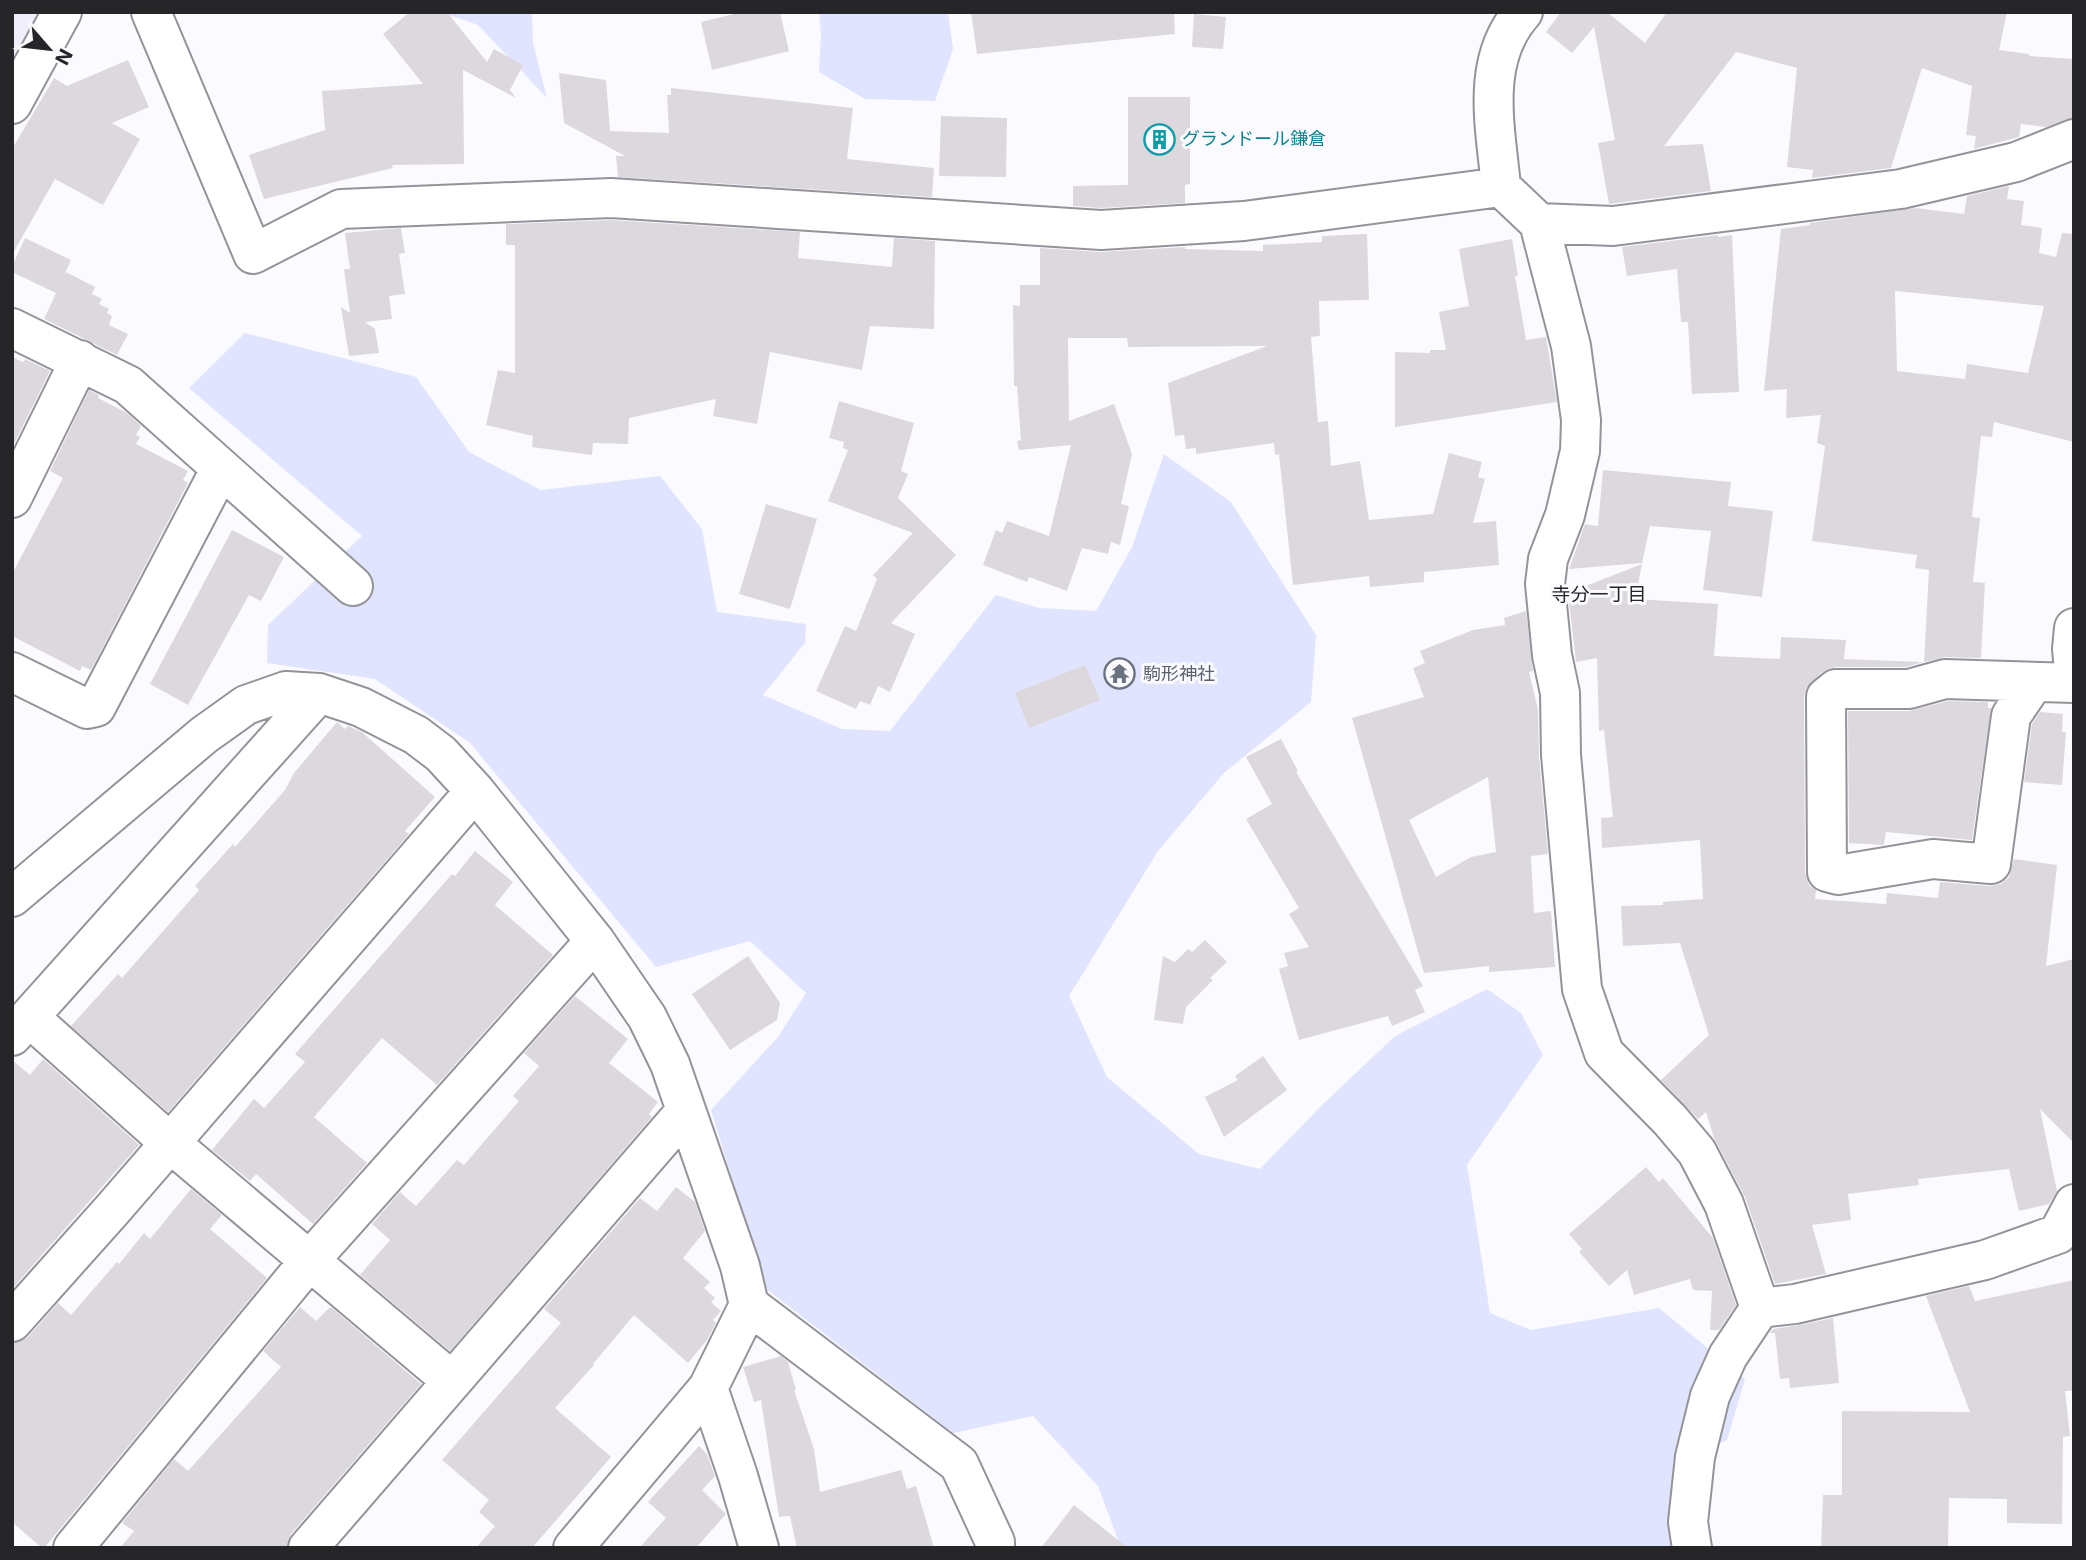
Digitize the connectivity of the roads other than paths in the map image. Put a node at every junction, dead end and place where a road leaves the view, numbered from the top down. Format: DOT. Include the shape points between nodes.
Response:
graph roads {
  1 [pos="62,12"];
  2 [pos="151,12"];
  3 [pos="1523,12"];
  4 [pos="12,104"];
  5 [pos="2074,139"];
  6 [pos="1501,187"];
  7 [pos="1539,223"];
  8 [pos="12,328"];
  9 [pos="80,360"];
  10 [pos="220,468"];
  11 [pos="12,498"];
  12 [pos="353,586"];
  13 [pos="2074,628"];
  14 [pos="2074,670"];
  15 [pos="12,672"];
  16 [pos="2034,682"];
  17 [pos="2074,683"];
  18 [pos="319,693"];
  19 [pos="475,791"];
  20 [pos="12,897"];
  21 [pos="595,941"];
  22 [pos="21,1027"];
  23 [pos="685,1112"];
  24 [pos="169,1142"];
  25 [pos="2074,1203"];
  26 [pos="310,1260"];
  27 [pos="749,1305"];
  28 [pos="1760,1308"];
  29 [pos="12,1322"];
  30 [pos="452,1381"];
  31 [pos="708,1388"];
  32 [pos="73,1548"];
  33 [pos="308,1548"];
  34 [pos="573,1548"];
  35 [pos="759,1548"];
  36 [pos="995,1548"];
  37 [pos="1692,1548"];
  1 -- 4 [label="street"];
  2 -- 6 [label="street" via="253,254 341,209 611,198 1101,230 1244,221"];
  3 -- 6 [label="street" via="1511,26 1498,56 1492,89"];
  5 -- 7 [label="street" via="2016,162 1901,189 1613,226"];
  6 -- 7 [label="street"];
  7 -- 28 [label="street" via="1571,346 1581,421 1580,451 1545,584 1560,693 1561,755 1582,989 1604,1053 1697,1152 1724,1204"];
  8 -- 9 [label="street"];
  9 -- 10 [label="street" via="128,385"];
  9 -- 11 [label="street"];
  10 -- 12 [label="street"];
  10 -- 15 [label="street" via="96,707 87,709"];
  13 -- 14 [label="street"];
  16 -- 16 [label="street" via="1945,679 1909,690 1836,689 1826,697 1828,872 1838,875 1933,859 1991,864 2011,716"];
  16 -- 17 [label="street"];
  18 -- 19 [label="street" via="361,707 416,735"];
  18 -- 20 [label="street" via="286,691 246,705"];
  18 -- 22 [label="street"];
  19 -- 21 [label="street"];
  19 -- 24 [label="street"];
  21 -- 23 [label="street" via="647,1017 670,1064"];
  21 -- 26 [label="street"];
  22 -- 24 [label="street"];
  23 -- 27 [label="street" via="740,1266"];
  23 -- 30 [label="street"];
  24 -- 26 [label="street"];
  24 -- 29 [label="street"];
  25 -- 28 [label="street" via="2058,1234 1985,1260"];
  26 -- 30 [label="street"];
  26 -- 32 [label="street"];
  27 -- 31 [label="street"];
  27 -- 36 [label="street" via="959,1464"];
  28 -- 37 [label="street" via="1728,1356 1710,1395 1695,1457 1688,1522"];
  30 -- 33 [label="street"];
  31 -- 34 [label="street"];
  31 -- 35 [label="street"];
}
